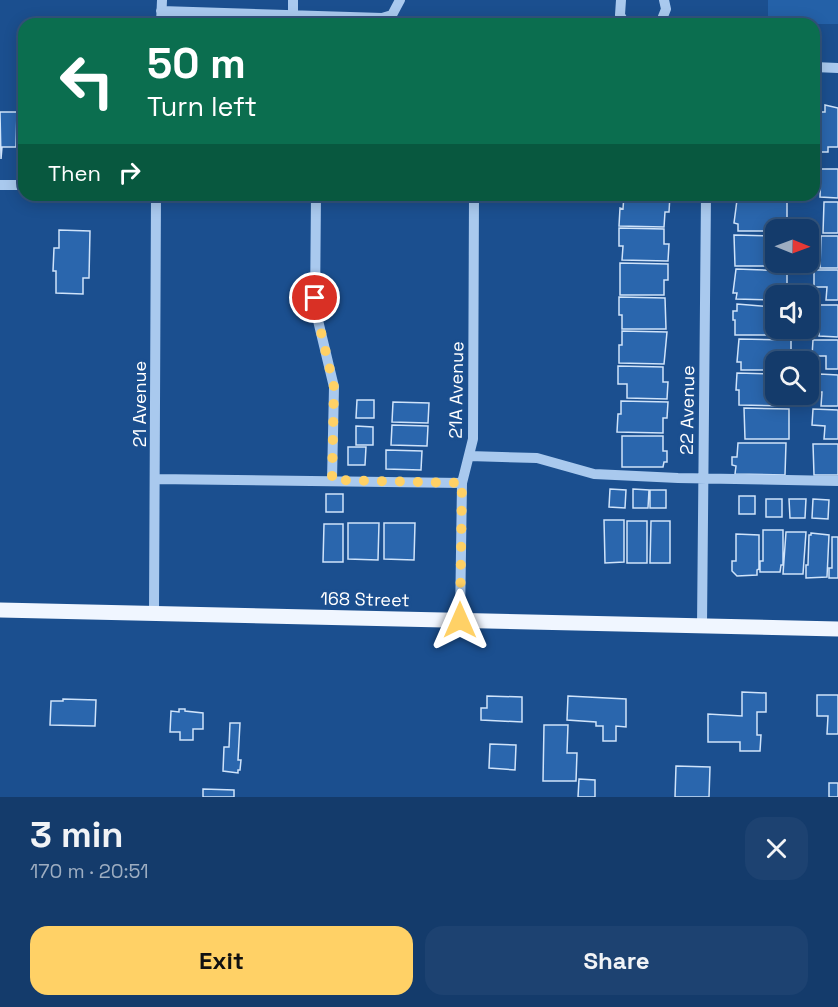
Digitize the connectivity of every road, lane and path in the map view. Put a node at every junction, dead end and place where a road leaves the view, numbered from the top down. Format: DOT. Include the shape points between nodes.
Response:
graph roads {
  1 [pos="293,0"];
  2 [pos="400,0"];
  3 [pos="621,0"];
  4 [pos="664,0"];
  5 [pos="161,6"];
  6 [pos="292,17"];
  7 [pos="622,18"];
  8 [pos="662,18"];
  9 [pos="820,67"];
  10 [pos="838,68"];
  11 [pos="0,185"];
  12 [pos="18,185"];
  13 [pos="156,201"];
  14 [pos="316,201"];
  15 [pos="474,201"];
  16 [pos="706,201"];
  17 [pos="469,456"];
  18 [pos="703,478"];
  19 [pos="155,479"];
  20 [pos="332,480"];
  21 [pos="838,481"];
  22 [pos="462,483"];
  23 [pos="0,610"];
  24 [pos="154,613"];
  25 [pos="460,620"];
  26 [pos="702,626"];
  27 [pos="838,629"];
  1 -- 6 [label="street"];
  2 -- 6 [label="street" via="392,15 382,18"];
  3 -- 7 [label="street"];
  4 -- 8 [label="street"];
  5 -- 6 [label="street"];
  9 -- 10 [label="street"];
  11 -- 12 [label="street"];
  13 -- 19 [label="street, 21 Avenue"];
  14 -- 20 [label="street" via="315,308 334,387"];
  15 -- 17 [label="street, 21A Avenue"];
  16 -- 18 [label="street, 22 Avenue"];
  17 -- 18 [label="street" via="537,458 594,474"];
  17 -- 22 [label="street, 21A Avenue"];
  18 -- 21 [label="street"];
  18 -- 26 [label="street, 22 Avenue"];
  19 -- 20 [label="street"];
  19 -- 24 [label="street, 21 Avenue"];
  20 -- 22 [label="street"];
  22 -- 25 [label="street, 21A Avenue"];
  23 -- 24 [label="main road, 168 Street"];
  24 -- 25 [label="main road, 168 Street"];
  25 -- 26 [label="main road, 168 Street"];
  26 -- 27 [label="main road, 168 Street"];
}
